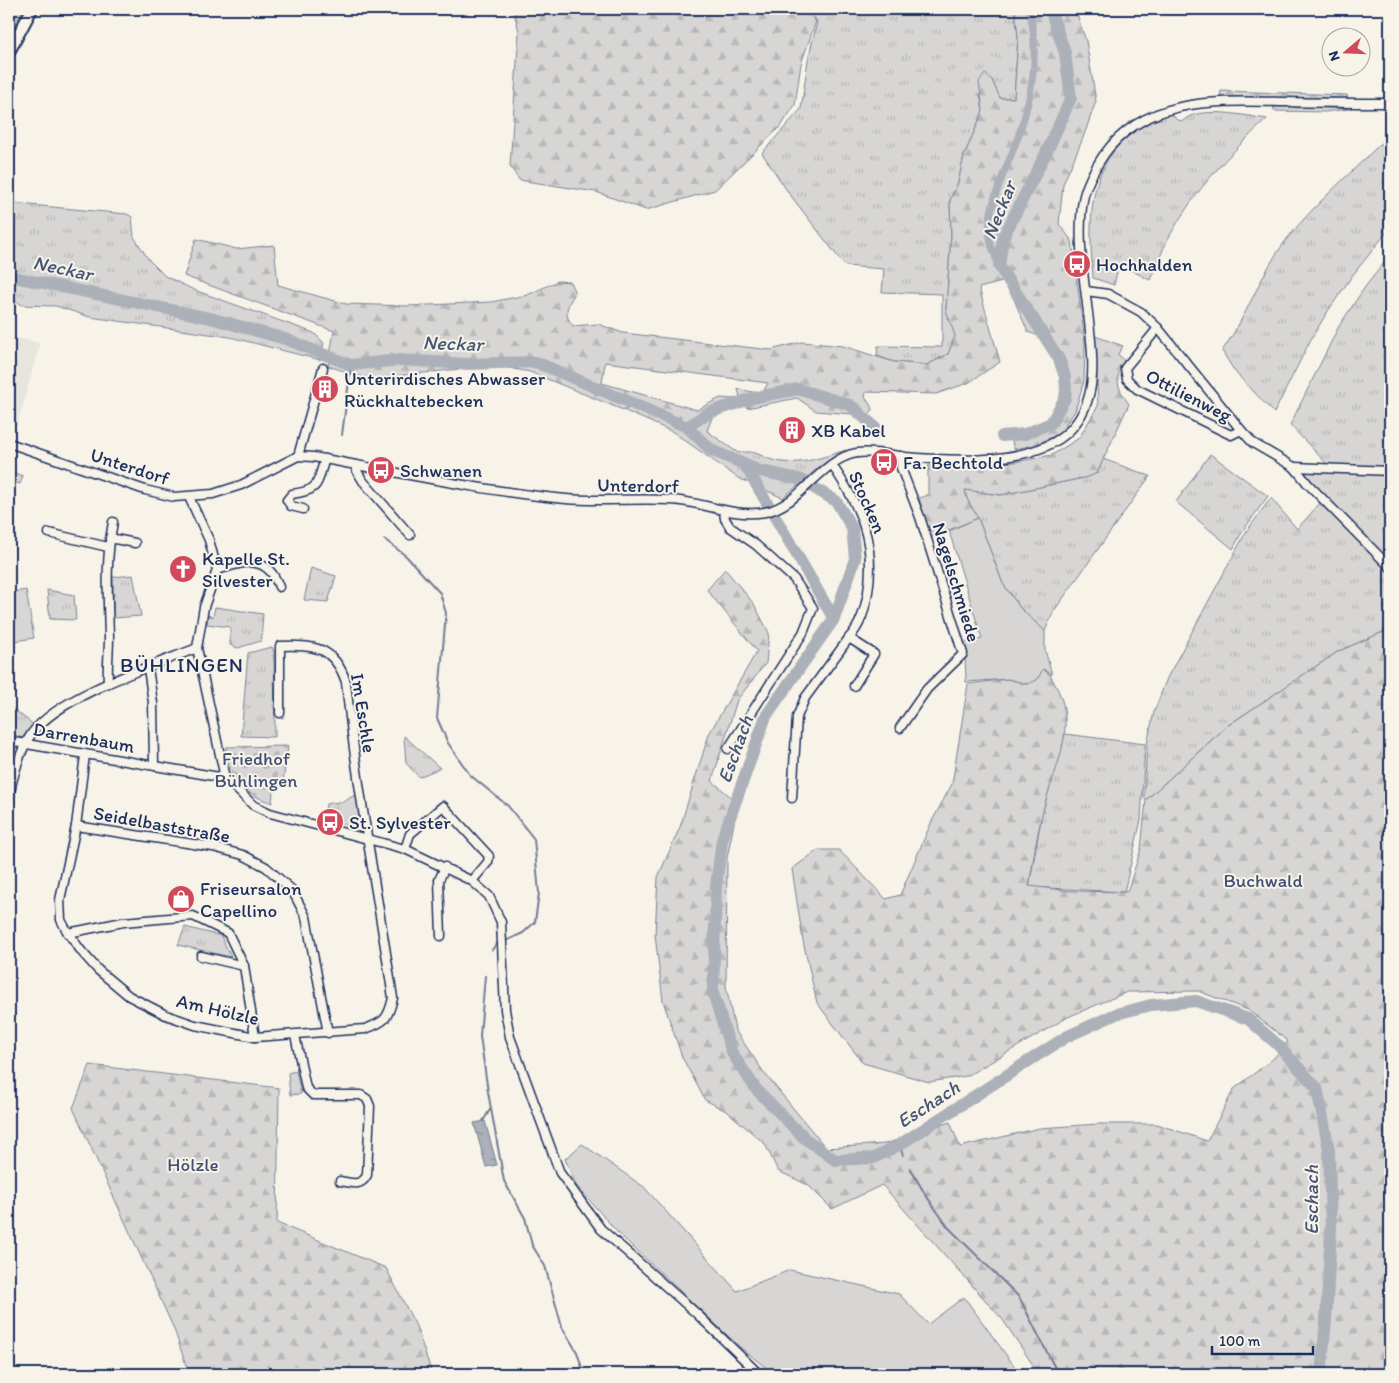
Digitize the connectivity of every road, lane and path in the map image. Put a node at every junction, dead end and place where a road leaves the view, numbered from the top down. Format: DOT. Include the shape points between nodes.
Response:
graph roads {
  1 [pos="32,9"];
  2 [pos="9,52"];
  3 [pos="1390,103"];
  4 [pos="1086,291"];
  5 [pos="1158,328"];
  6 [pos="323,368"];
  7 [pos="1241,430"];
  8 [pos="9,443"];
  9 [pos="298,456"];
  10 [pos="901,456"];
  11 [pos="325,459"];
  12 [pos="357,465"];
  13 [pos="832,465"];
  14 [pos="1294,467"];
  15 [pos="1390,471"];
  16 [pos="188,497"];
  17 [pos="303,509"];
  18 [pos="724,510"];
  19 [pos="113,522"];
  20 [pos="49,532"];
  21 [pos="410,535"];
  22 [pos="110,538"];
  23 [pos="135,543"];
  24 [pos="108,547"];
  25 [pos="1390,567"];
  26 [pos="217,570"];
  27 [pos="278,587"];
  28 [pos="849,638"];
  29 [pos="197,648"];
  30 [pos="148,668"];
  31 [pos="108,683"];
  32 [pos="854,686"];
  33 [pos="280,713"];
  34 [pos="900,728"];
  35 [pos="9,741"];
  36 [pos="27,743"];
  37 [pos="728,748"];
  38 [pos="85,755"];
  39 [pos="154,765"];
  40 [pos="225,778"];
  41 [pos="9,798"];
  42 [pos="792,798"];
  43 [pos="76,826"];
  44 [pos="366,838"];
  45 [pos="405,849"];
  46 [pos="445,867"];
  47 [pos="472,881"];
  48 [pos="68,933"];
  49 [pos="441,936"];
  50 [pos="201,956"];
  51 [pos="244,966"];
  52 [pos="328,1033"];
  53 [pos="295,1035"];
  54 [pos="256,1037"];
  55 [pos="340,1181"];
  56 [pos="758,1374"];
  1 -- 2 [label="main road"];
  3 -- 4 [label="street, Unterdorf" via="1198,103 1155,114 1129,129 1110,147 1093,171 1085,190 1081,229"];
  4 -- 5 [label="street" via="1108,294 1141,312"];
  4 -- 10 [label="street, Unterdorf" via="1092,382 1088,402 1075,426 1051,446 1032,453 934,458"];
  5 -- 7 [label="street"];
  5 -- 7 [label="street, Ottilienweg" via="1125,368 1131,384 1144,394 1231,435"];
  6 -- 9 [label="street"];
  7 -- 14 [label="street" via="1253,443"];
  8 -- 16 [label="street, Unterdorf" via="144,490"];
  9 -- 11 [label="street, Unterdorf"];
  9 -- 16 [label="street, Unterdorf" via="241,484 213,494"];
  10 -- 13 [label="street, Unterdorf" via="873,452 855,454"];
  10 -- 34 [label="street, Nagelschmiede" via="901,468 920,517 963,654 928,689"];
  11 -- 12 [label="street, Unterdorf"];
  11 -- 17 [label="street" via="315,488 292,494 287,500 291,506"];
  12 -- 18 [label="street, Unterdorf" via="564,499 602,502 673,500"];
  12 -- 21 [label="street" via="363,481"];
  13 -- 18 [label="street, Unterdorf" via="774,510 745,514"];
  13 -- 28 [label="street, Stocken" via="856,506 871,550 865,609"];
  14 -- 15 [label="street"];
  14 -- 25 [label="street"];
  16 -- 26 [label="street" via="209,540"];
  18 -- 37 [label="street" via="730,527 794,579 812,608 802,633"];
  19 -- 22 [label="street"];
  20 -- 24 [label="street"];
  22 -- 23 [label="street"];
  22 -- 24 [label="street"];
  24 -- 31 [label="street"];
  26 -- 27 [label="street" via="246,561 260,564 274,577"];
  26 -- 29 [label="street" via="204,607"];
  28 -- 32 [label="street" via="874,654"];
  28 -- 42 [label="street, Stocken" via="804,698 797,717"];
  29 -- 30 [label="street"];
  29 -- 40 [label="street"];
  30 -- 31 [label="street"];
  30 -- 39 [label="street, Darrenbaum" via="153,703"];
  31 -- 36 [label="street" via="67,704 36,730"];
  33 -- 44 [label="street, Im Eschle" via="280,646 315,647 333,658 346,682"];
  35 -- 36 [label="street, Darrenbaum"];
  36 -- 38 [label="street, Darrenbaum"];
  36 -- 41 [label="street"];
  38 -- 39 [label="street, Darrenbaum"];
  38 -- 43 [label="street, Am Hölzle"];
  39 -- 40 [label="street, Darrenbaum"];
  40 -- 44 [label="street" via="253,804 270,812"];
  43 -- 48 [label="street, Am Hölzle" via="60,900 61,920"];
  43 -- 52 [label="street, Seidelbaststraße" via="213,847 243,855 266,867 292,890 306,917"];
  44 -- 45 [label="street"];
  44 -- 52 [label="street, Am Hölzle" via="393,998 389,1015 381,1024"];
  45 -- 46 [label="street"];
  45 -- 47 [label="street" via="410,834 443,806 489,856 488,862"];
  46 -- 47 [label="street"];
  46 -- 49 [label="street" via="439,880"];
  47 -- 56 [label="street" via="488,896 501,922 505,1010 510,1037 560,1172 601,1229 697,1314"];
  48 -- 51 [label="street" via="123,922 193,916 228,933"];
  48 -- 54 [label="street, Am Hölzle" via="93,964 129,996 166,1015 195,1025"];
  50 -- 51 [label="street"];
  51 -- 54 [label="street"];
  52 -- 53 [label="street, Am Hölzle"];
  53 -- 54 [label="street, Am Hölzle"];
  53 -- 55 [label="street" via="306,1088 313,1095 361,1095 368,1099 367,1175 358,1184"];
}
